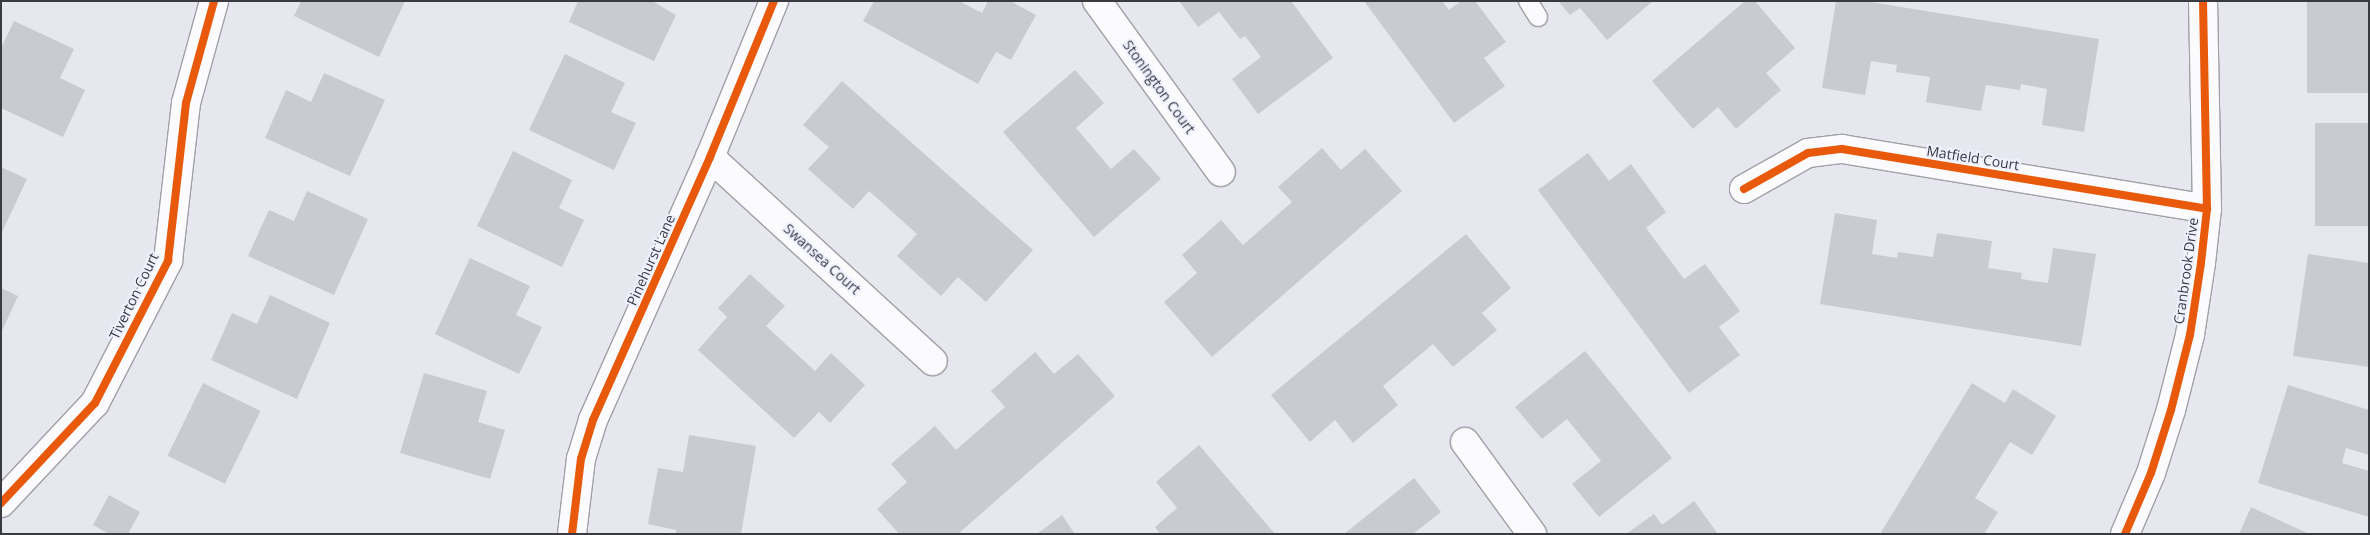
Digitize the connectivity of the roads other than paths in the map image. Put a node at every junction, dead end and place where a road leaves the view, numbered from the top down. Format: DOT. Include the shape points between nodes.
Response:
graph roads {
  1 [pos="214,1"];
  2 [pos="774,1"];
  3 [pos="1097,1"];
  4 [pos="1528,1"];
  5 [pos="2203,1"];
  6 [pos="1538,17"];
  7 [pos="710,157"];
  8 [pos="1221,172"];
  9 [pos="1744,189"];
  10 [pos="2207,209"];
  11 [pos="934,361"];
  12 [pos="1465,442"];
  13 [pos="1,504"];
  14 [pos="572,534"];
  15 [pos="1532,534"];
  16 [pos="2125,534"];
  1 -- 13 [label="street, Tiverton Court" via="186,103 168,261 95,403"];
  2 -- 7 [label="street, Pinehurst Lane"];
  3 -- 8 [label="street, Stonington Court"];
  4 -- 6 [label="lane"];
  5 -- 10 [label="street, Cranbrook Drive"];
  7 -- 11 [label="street, Swansea Court"];
  7 -- 14 [label="street, Pinehurst Lane" via="593,420 581,459"];
  9 -- 10 [label="street, Matfield Court" via="1808,153 1842,149"];
  10 -- 16 [label="street, Cranbrook Drive" via="2185,354 2152,473"];
  12 -- 15 [label="street"];
}
